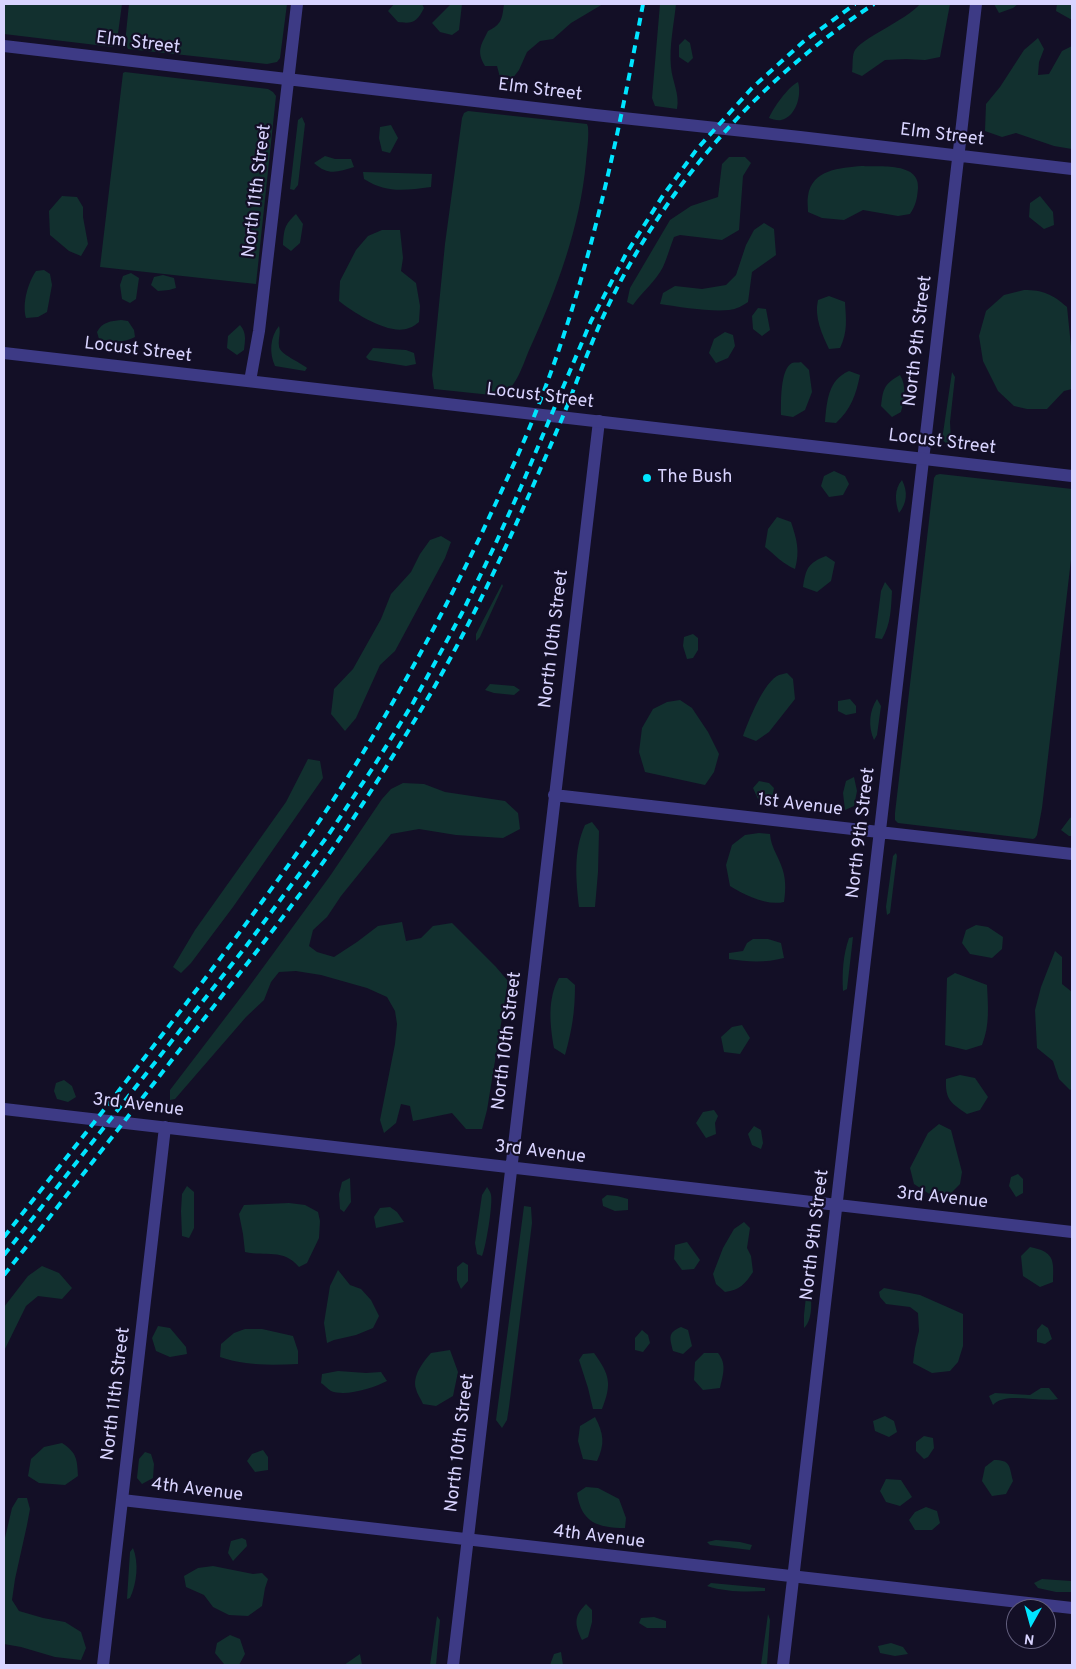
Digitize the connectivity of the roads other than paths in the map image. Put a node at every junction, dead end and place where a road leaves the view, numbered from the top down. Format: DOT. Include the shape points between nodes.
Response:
graph roads {
  1 [pos="297,4"];
  2 [pos="976,4"];
  3 [pos="4,46"];
  4 [pos="288,78"];
  5 [pos="959,156"];
  6 [pos="1072,169"];
  7 [pos="4,353"];
  8 [pos="250,381"];
  9 [pos="599,421"];
  10 [pos="923,458"];
  11 [pos="1072,476"];
  12 [pos="554,795"];
  13 [pos="880,832"];
  14 [pos="1072,854"];
  15 [pos="4,1109"];
  16 [pos="165,1127"];
  17 [pos="511,1167"];
  18 [pos="837,1205"];
  19 [pos="1072,1232"];
  20 [pos="122,1500"];
  21 [pos="468,1540"];
  22 [pos="793,1578"];
  23 [pos="1072,1608"];
  24 [pos="103,1665"];
  25 [pos="453,1665"];
  26 [pos="783,1665"];
  1 -- 4 [label="street, North 11th Street"];
  2 -- 5 [label="street, North 9th Street"];
  3 -- 4 [label="street, Elm Street"];
  4 -- 5 [label="street, Elm Street"];
  4 -- 8 [label="street, North 11th Street" via="259,331"];
  5 -- 6 [label="street, Elm Street"];
  5 -- 10 [label="street, North 9th Street"];
  7 -- 8 [label="street, Locust Street"];
  8 -- 9 [label="street, Locust Street"];
  9 -- 10 [label="street, Locust Street"];
  9 -- 12 [label="street, North 10th Street"];
  10 -- 11 [label="street, Locust Street"];
  10 -- 13 [label="street, North 9th Street"];
  12 -- 13 [label="street, 1st Avenue"];
  12 -- 17 [label="street, North 10th Street"];
  13 -- 14 [label="street, 1st Avenue"];
  13 -- 18 [label="street, North 9th Street"];
  15 -- 16 [label="street, 3rd Avenue"];
  16 -- 17 [label="street, 3rd Avenue"];
  16 -- 20 [label="street, North 11th Street"];
  17 -- 18 [label="street, 3rd Avenue"];
  17 -- 21 [label="street, North 10th Street"];
  18 -- 19 [label="street, 3rd Avenue"];
  18 -- 22 [label="street, North 9th Street"];
  20 -- 21 [label="street, 4th Avenue"];
  20 -- 24 [label="street, North 11th Street"];
  21 -- 22 [label="street, 4th Avenue"];
  21 -- 25 [label="street, North 10th Street"];
  22 -- 23 [label="street, 4th Avenue"];
  22 -- 26 [label="street, North 9th Street"];
}
